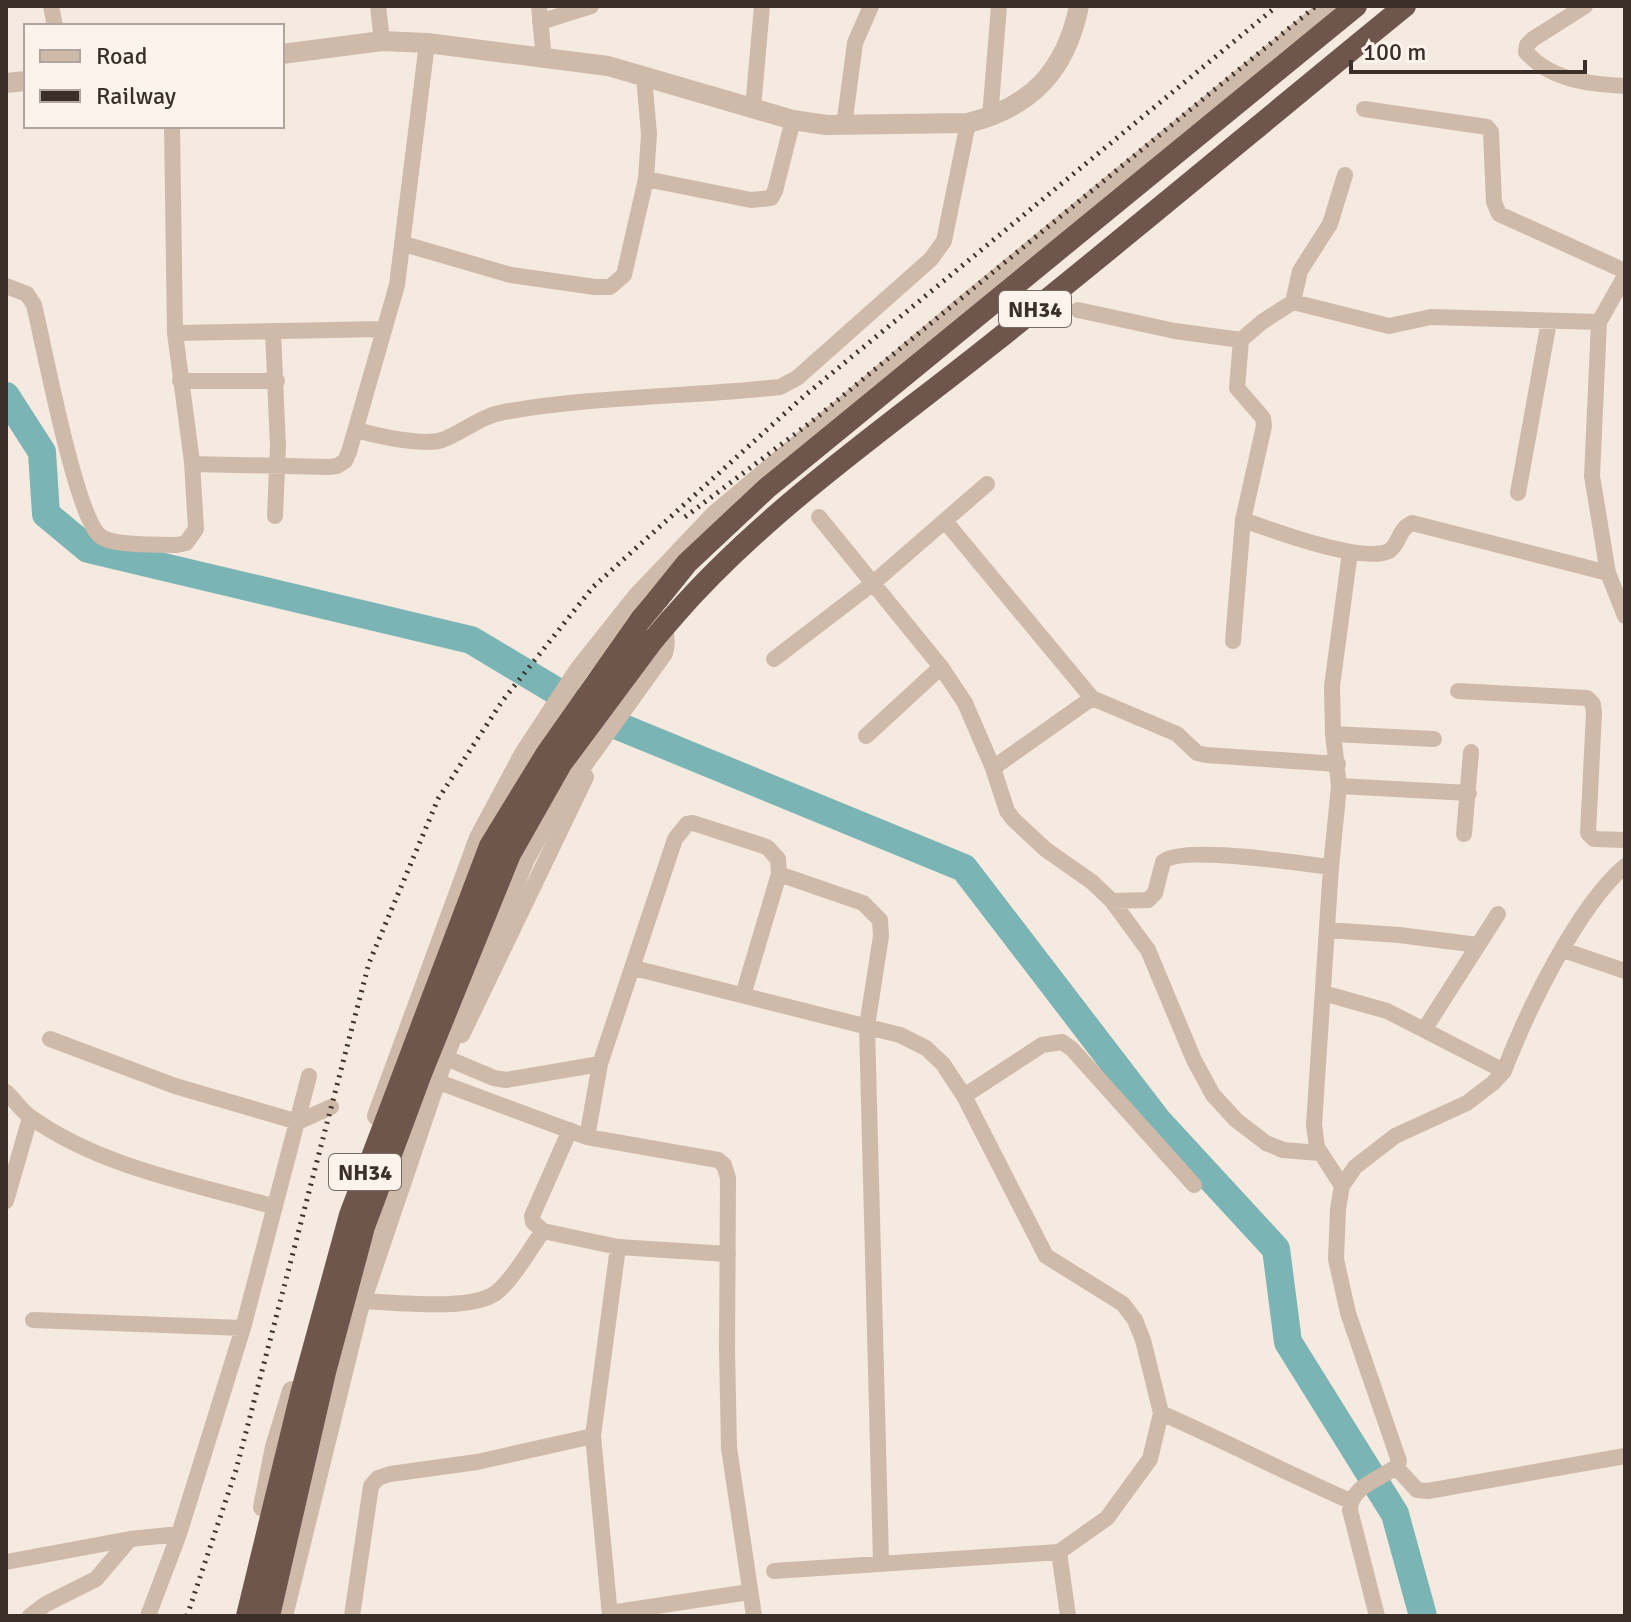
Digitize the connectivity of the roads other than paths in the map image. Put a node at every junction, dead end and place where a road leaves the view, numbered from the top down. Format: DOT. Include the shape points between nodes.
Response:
graph roads {
  1 [pos="378,6"];
  2 [pos="591,6"];
  3 [pos="762,6"];
  4 [pos="871,6"];
  5 [pos="999,6"];
  6 [pos="1079,6"];
  7 [pos="1330,6"];
  8 [pos="1356,6"];
  9 [pos="1405,6"];
  10 [pos="1585,6"];
  11 [pos="540,14"];
  12 [pos="382,41"];
  13 [pos="427,43"];
  14 [pos="284,54"];
  15 [pos="544,60"];
  16 [pos="644,77"];
  17 [pos="1625,86"];
  18 [pos="753,108"];
  19 [pos="1364,109"];
  20 [pos="990,117"];
  21 [pos="793,120"];
  22 [pos="968,123"];
  23 [pos="844,126"];
  24 [pos="172,128"];
  25 [pos="1345,175"];
  26 [pos="646,179"];
  27 [pos="404,244"];
  28 [pos="1625,273"];
  29 [pos="6,286"];
  30 [pos="1293,302"];
  31 [pos="1078,310"];
  32 [pos="1549,321"];
  33 [pos="1599,322"];
  34 [pos="384,329"];
  35 [pos="273,331"];
  36 [pos="175,333"];
  37 [pos="1241,340"];
  38 [pos="180,381"];
  39 [pos="277,381"];
  40 [pos="357,430"];
  41 [pos="192,464"];
  42 [pos="277,466"];
  43 [pos="987,484"];
  44 [pos="1518,493"];
  45 [pos="275,516"];
  46 [pos="819,517"];
  47 [pos="1243,520"];
  48 [pos="945,521"];
  49 [pos="1350,552"];
  50 [pos="1608,573"];
  51 [pos="872,584"];
  52 [pos="646,605"];
  53 [pos="1625,616"];
  54 [pos="1233,641"];
  55 [pos="774,659"];
  56 [pos="941,667"];
  57 [pos="620,683"];
  58 [pos="1458,691"];
  59 [pos="1092,698"];
  60 [pos="1333,734"];
  61 [pos="866,736"];
  62 [pos="1434,739"];
  63 [pos="1471,752"];
  64 [pos="1338,764"];
  65 [pos="568,766"];
  66 [pos="993,768"];
  67 [pos="1339,786"];
  68 [pos="1469,793"];
  69 [pos="1464,834"];
  70 [pos="1625,840"];
  71 [pos="1625,866"];
  72 [pos="1331,867"];
  73 [pos="779,874"];
  74 [pos="1112,901"];
  75 [pos="1498,914"];
  76 [pos="1327,930"];
  77 [pos="1478,945"];
  78 [pos="1563,950"];
  79 [pos="634,968"];
  80 [pos="1625,971"];
  81 [pos="1323,993"];
  82 [pos="743,995"];
  83 [pos="867,1026"];
  84 [pos="1424,1030"];
  85 [pos="50,1039"];
  86 [pos="448,1058"];
  87 [pos="600,1064"];
  88 [pos="1504,1071"];
  89 [pos="309,1076"];
  90 [pos="436,1081"];
  91 [pos="6,1092"];
  92 [pos="964,1096"];
  93 [pos="331,1107"];
  94 [pos="30,1118"];
  95 [pos="298,1122"];
  96 [pos="570,1130"];
  97 [pos="587,1137"];
  98 [pos="1320,1153"];
  99 [pos="1194,1185"];
  100 [pos="1342,1186"];
  101 [pos="6,1201"];
  102 [pos="275,1207"];
  103 [pos="543,1231"];
  104 [pos="618,1247"];
  105 [pos="728,1254"];
  106 [pos="361,1301"];
  107 [pos="33,1320"];
  108 [pos="243,1328"];
  109 [pos="1161,1413"];
  110 [pos="593,1436"];
  111 [pos="1625,1456"];
  112 [pos="1393,1469"];
  113 [pos="1356,1495"];
  114 [pos="179,1534"];
  115 [pos="130,1539"];
  116 [pos="1059,1552"];
  117 [pos="6,1562"];
  118 [pos="881,1562"];
  119 [pos="774,1571"];
  120 [pos="749,1592"];
  121 [pos="610,1615"];
  122 [pos="30,1616"];
  123 [pos="148,1616"];
  124 [pos="236,1616"];
  125 [pos="247,1616"];
  126 [pos="269,1616"];
  127 [pos="283,1616"];
  128 [pos="352,1616"];
  129 [pos="754,1616"];
  130 [pos="1068,1616"];
  131 [pos="1377,1616"];
  1 -- 12 [label="street"];
  2 -- 11 [label="street"];
  3 -- 18 [label="street"];
  4 -- 23 [label="street" via="855,43"];
  5 -- 20 [label="street"];
  6 -- 20 [label="street" via="1059,64 1024,99"];
  7 -- 52 [label="street" via="715,515"];
  8 -- 52 [label="highway, NH34" via="767,488"];
  9 -- 57 [label="highway, NH34, bridge" via="772,519 718,568"];
  10 -- 17 [label="street" via="1533,39 1526,52 1576,81"];
  11 -- 15 [label="street"];
  12 -- 13 [label="street"];
  12 -- 14 [label="street"];
  13 -- 15 [label="street"];
  13 -- 27 [label="street"];
  15 -- 16 [label="street" via="608,66"];
  16 -- 18 [label="street"];
  16 -- 26 [label="street"];
  18 -- 21 [label="street"];
  19 -- 28 [label="street" via="1487,127 1499,214"];
  20 -- 22 [label="street"];
  21 -- 23 [label="street"];
  21 -- 26 [label="street" via="771,198 751,200"];
  22 -- 23 [label="street"];
  22 -- 40 [label="street" via="944,241 898,289 780,387 502,412 438,441"];
  24 -- 36 [label="street"];
  25 -- 30 [label="street" via="1330,224 1300,271"];
  26 -- 27 [label="street" via="624,275 610,287 511,275"];
  27 -- 34 [label="street"];
  28 -- 33 [label="street"];
  29 -- 41 [label="street" via="27,294 34,305 78,492 100,537 111,542 186,543 196,529"];
  30 -- 32 [label="street" via="1389,326 1431,317"];
  30 -- 37 [label="street"];
  31 -- 37 [label="street"];
  32 -- 33 [label="street"];
  32 -- 44 [label="street"];
  33 -- 50 [label="street" via="1592,476"];
  34 -- 35 [label="street"];
  34 -- 40 [label="street"];
  35 -- 36 [label="street"];
  35 -- 39 [label="street"];
  36 -- 38 [label="street"];
  37 -- 47 [label="street" via="1237,388 1264,426"];
  38 -- 39 [label="street"];
  38 -- 41 [label="street"];
  39 -- 42 [label="street"];
  40 -- 42 [label="street" via="345,461 337,466"];
  41 -- 42 [label="street"];
  42 -- 45 [label="street"];
  43 -- 48 [label="street"];
  46 -- 51 [label="street"];
  47 -- 49 [label="street"];
  47 -- 54 [label="street"];
  48 -- 51 [label="street"];
  48 -- 59 [label="street"];
  49 -- 50 [label="street" via="1386,552 1412,523"];
  49 -- 60 [label="street" via="1332,686"];
  50 -- 53 [label="street"];
  51 -- 55 [label="street"];
  51 -- 56 [label="street"];
  52 -- 57 [label="highway, NH34"];
  52 -- 57 [label="street" via="659,623 666,643 663,653"];
  52 -- 124 [label="street" via="579,670 524,754 479,838 336,1231 275,1447"];
  56 -- 61 [label="street"];
  56 -- 66 [label="street" via="965,703"];
  57 -- 65 [label="highway, NH34"];
  58 -- 70 [label="street" via="1587,698 1594,713 1588,833 1594,839"];
  59 -- 64 [label="street" via="1168,729 1197,753"];
  59 -- 66 [label="street"];
  60 -- 62 [label="street"];
  60 -- 64 [label="street"];
  63 -- 68 [label="street"];
  64 -- 67 [label="street"];
  65 -- 86 [label="street" via="558,799 525,859"];
  65 -- 125 [label="highway, NH34" via="490,846 350,1215"];
  65 -- 126 [label="highway, NH34" via="510,854 364,1227"];
  66 -- 74 [label="street" via="1013,819"];
  67 -- 68 [label="street"];
  67 -- 72 [label="street"];
  68 -- 69 [label="street"];
  71 -- 78 [label="street" via="1591,902"];
  72 -- 74 [label="street" via="1173,855 1163,862 1148,900"];
  72 -- 76 [label="street"];
  73 -- 79 [label="street" via="778,859 767,847 687,824 675,839"];
  73 -- 82 [label="street"];
  73 -- 83 [label="street" via="863,903 880,920"];
  74 -- 98 [label="street" via="1148,950 1213,1095 1266,1143"];
  75 -- 77 [label="street"];
  76 -- 77 [label="street"];
  76 -- 81 [label="street"];
  77 -- 84 [label="street"];
  78 -- 80 [label="street"];
  78 -- 88 [label="street"];
  79 -- 82 [label="street"];
  79 -- 87 [label="street"];
  81 -- 84 [label="street" via="1387,1011"];
  81 -- 98 [label="street" via="1314,1125"];
  82 -- 83 [label="street"];
  83 -- 92 [label="street" via="926,1048"];
  83 -- 118 [label="street"];
  84 -- 88 [label="street"];
  85 -- 95 [label="street" via="175,1086"];
  86 -- 87 [label="street" via="506,1080"];
  86 -- 90 [label="street"];
  87 -- 97 [label="street"];
  88 -- 100 [label="street" via="1467,1103 1395,1136 1355,1167"];
  89 -- 95 [label="street"];
  90 -- 96 [label="street"];
  90 -- 106 [label="street"];
  91 -- 94 [label="street"];
  92 -- 99 [label="street" via="1042,1045 1062,1042"];
  92 -- 109 [label="street" via="1046,1256 1123,1304 1135,1320"];
  93 -- 95 [label="street"];
  94 -- 101 [label="street"];
  94 -- 102 [label="street" via="109,1158"];
  95 -- 102 [label="street"];
  96 -- 97 [label="street"];
  96 -- 103 [label="street" via="532,1216"];
  97 -- 105 [label="street" via="718,1160 728,1178"];
  98 -- 100 [label="street"];
  100 -- 112 [label="street" via="1336,1259 1348,1313 1395,1446 1399,1461"];
  102 -- 108 [label="street"];
  103 -- 104 [label="street"];
  103 -- 106 [label="street" via="499,1291 483,1301"];
  104 -- 105 [label="street"];
  104 -- 110 [label="street"];
  105 -- 120 [label="street" via="729,1448"];
  106 -- 127 [label="street"];
  107 -- 108 [label="street"];
  108 -- 114 [label="street"];
  109 -- 113 [label="street" via="1264,1464"];
  109 -- 116 [label="street" via="1150,1459 1128,1492 1107,1518"];
  110 -- 121 [label="street"];
  110 -- 128 [label="street" via="378,1478 371,1486"];
  111 -- 112 [label="street" via="1428,1491 1417,1490"];
  112 -- 113 [label="street"];
  113 -- 131 [label="street" via="1350,1510"];
  114 -- 115 [label="street"];
  114 -- 123 [label="street"];
  115 -- 117 [label="street"];
  115 -- 122 [label="street" via="96,1579"];
  116 -- 118 [label="street"];
  116 -- 130 [label="street"];
  118 -- 119 [label="street"];
  120 -- 121 [label="street"];
  120 -- 129 [label="street"];
}
